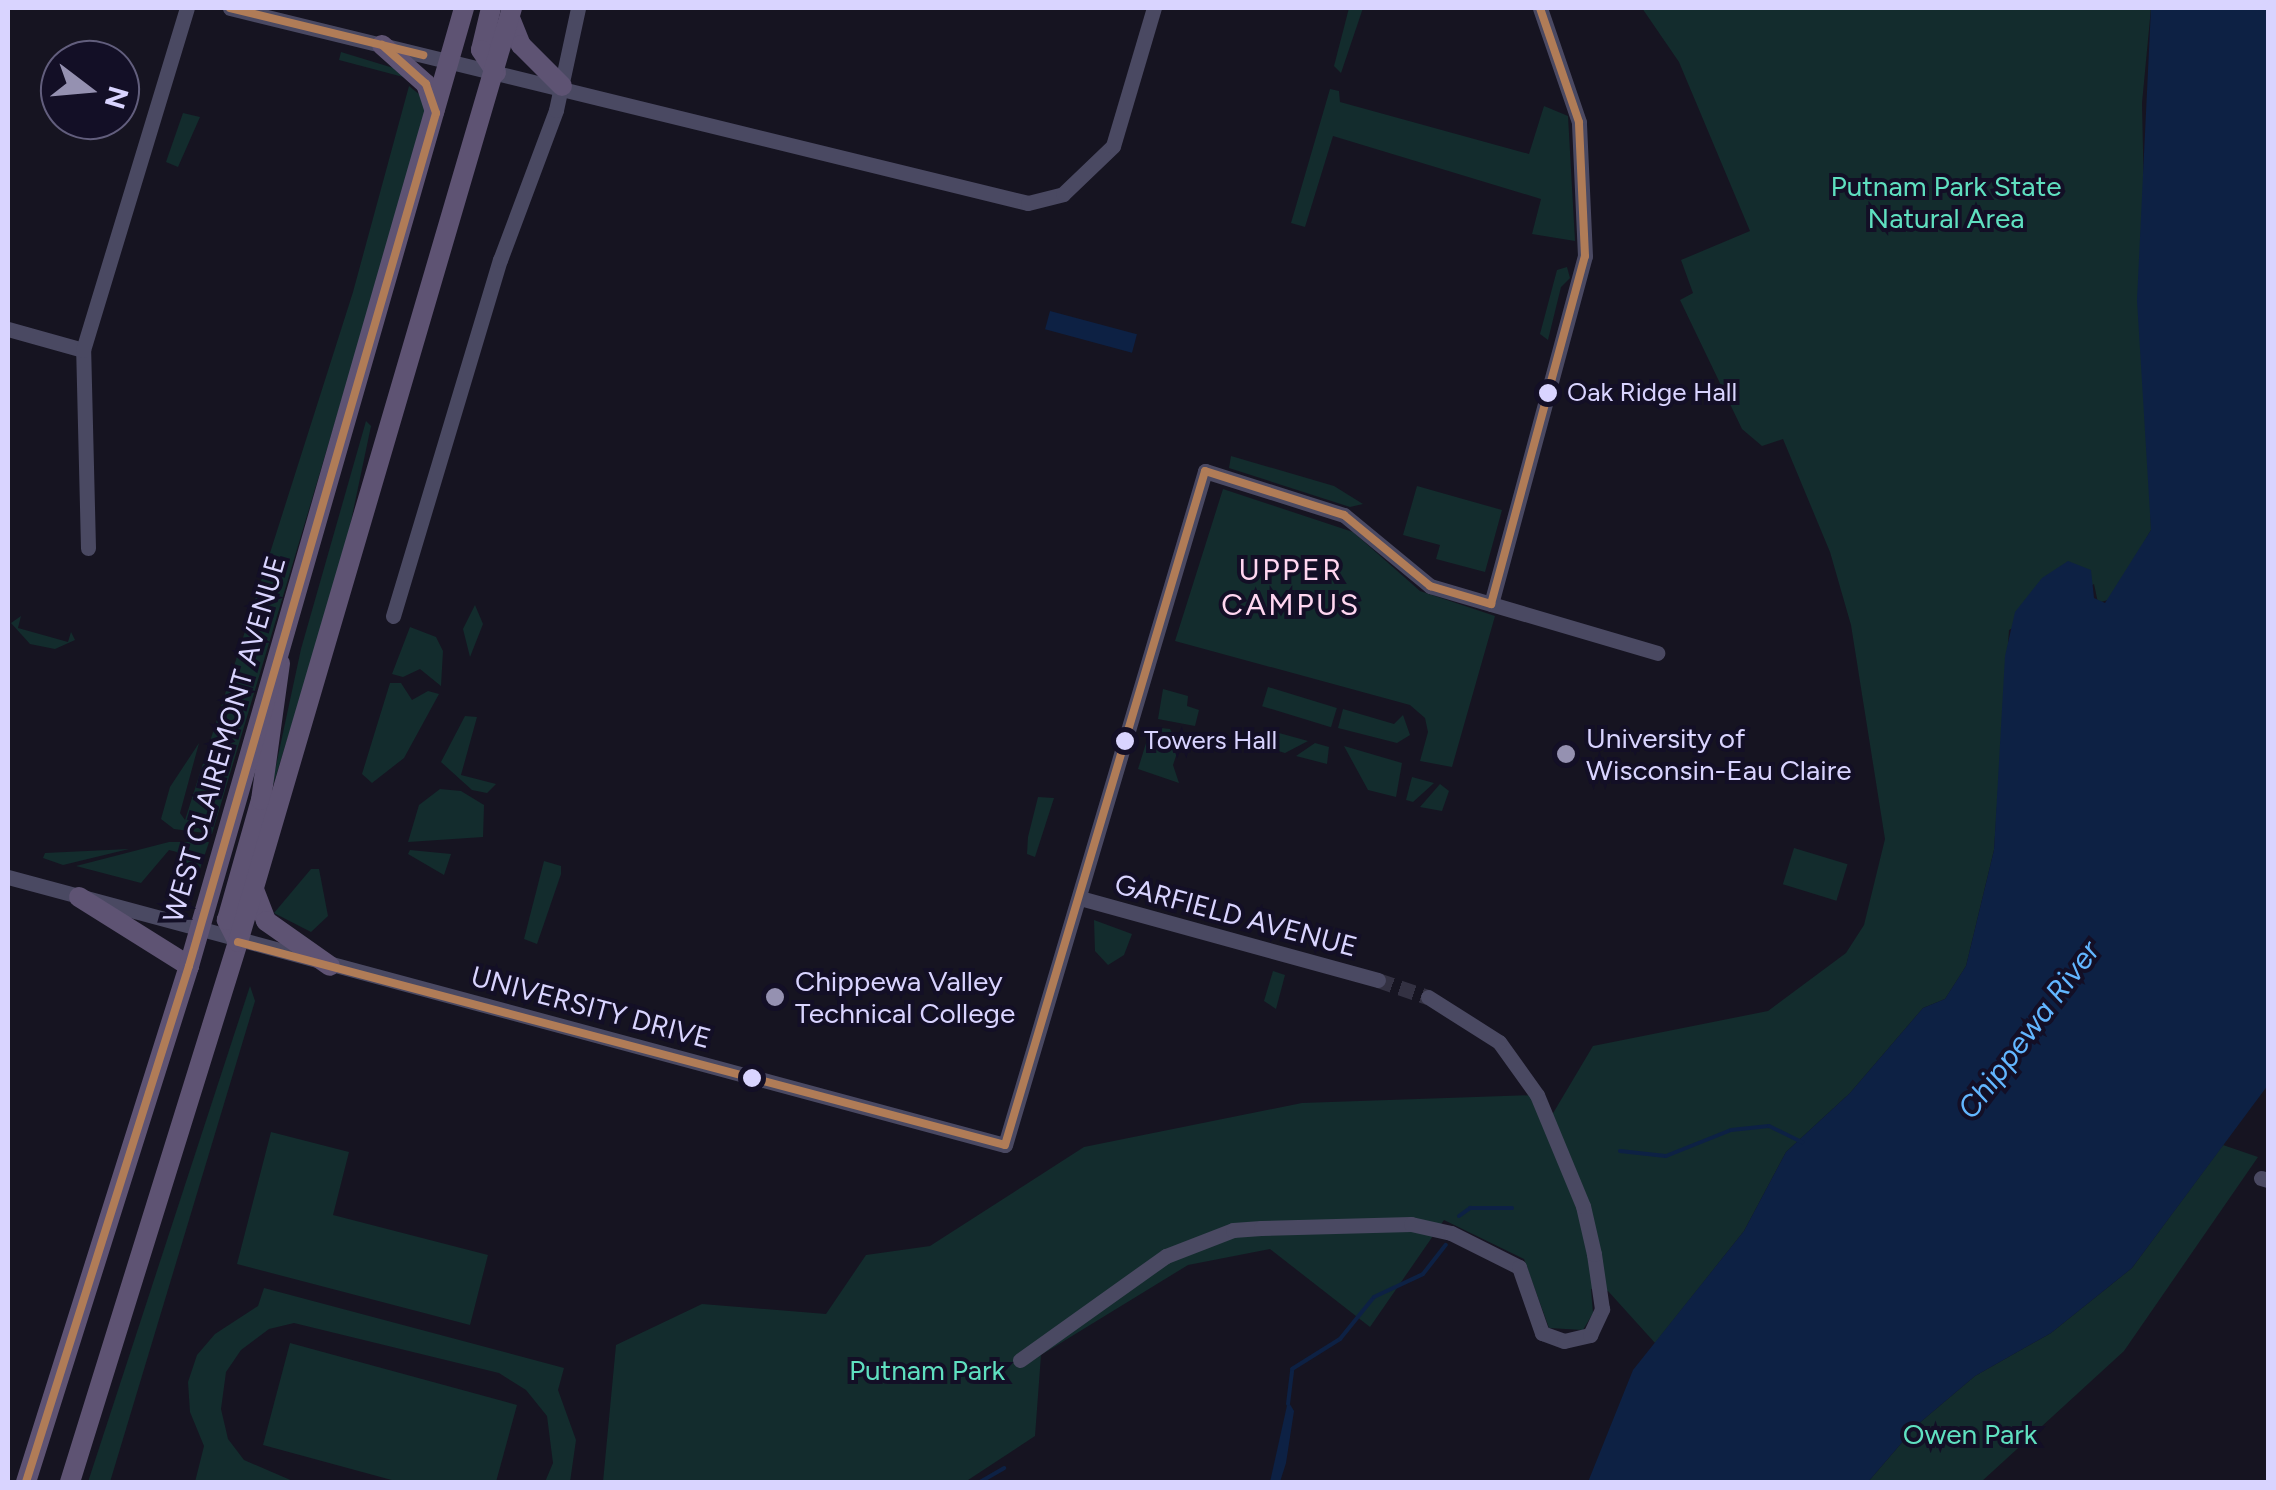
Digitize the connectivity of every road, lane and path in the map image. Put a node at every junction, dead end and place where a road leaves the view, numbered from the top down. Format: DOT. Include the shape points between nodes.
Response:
graph roads {
  1 [pos="186,8"];
  2 [pos="230,8"];
  3 [pos="464,8"];
  4 [pos="578,8"];
  5 [pos="1154,8"];
  6 [pos="1540,8"];
  7 [pos="504,10"];
  8 [pos="382,45"];
  9 [pos="450,62"];
  10 [pos="496,72"];
  11 [pos="562,86"];
  12 [pos="436,113"];
  13 [pos="8,329"];
  14 [pos="83,350"];
  15 [pos="88,548"];
  16 [pos="1492,604"];
  17 [pos="393,616"];
  18 [pos="280,636"];
  19 [pos="1656,653"];
  20 [pos="8,878"];
  21 [pos="254,885"];
  22 [pos="78,897"];
  23 [pos="1080,898"];
  24 [pos="198,931"];
  25 [pos="238,942"];
  26 [pos="189,966"];
  27 [pos="330,966"];
  28 [pos="1378,980"];
  29 [pos="1428,997"];
  30 [pos="1020,1360"];
  31 [pos="26,1482"];
  32 [pos="70,1482"];
  1 -- 14 [label="street"];
  2 -- 8 [label="street"];
  3 -- 9 [label="main road, WEST CLAIREMONT AVENUE"];
  4 -- 11 [label="street"];
  5 -- 11 [label="street" via="1113,146 1063,194 1028,203"];
  6 -- 16 [label="street" via="1579,122 1585,256"];
  7 -- 10 [label="main road" via="481,50"];
  7 -- 11 [label="main road" via="519,42"];
  8 -- 9 [label="street"];
  8 -- 12 [label="main road" via="426,84"];
  9 -- 10 [label="street"];
  9 -- 12 [label="main road, WEST CLAIREMONT AVENUE"];
  10 -- 11 [label="street"];
  10 -- 21 [label="main road"];
  11 -- 17 [label="street" via="500,260"];
  12 -- 18 [label="main road, WEST CLAIREMONT AVENUE"];
  13 -- 14 [label="street"];
  14 -- 15 [label="street"];
  16 -- 19 [label="street"];
  16 -- 23 [label="street, UNIVERSITY DRIVE" via="1430,586 1344,515 1204,471"];
  18 -- 24 [label="main road, WEST CLAIREMONT AVENUE"];
  18 -- 25 [label="main road" via="277,720 228,920"];
  20 -- 22 [label="street, UNIVERSITY DRIVE"];
  21 -- 25 [label="main road"];
  21 -- 27 [label="main road" via="266,922"];
  22 -- 24 [label="street, UNIVERSITY DRIVE"];
  22 -- 26 [label="main road"];
  23 -- 27 [label="street, UNIVERSITY DRIVE" via="1006,1144"];
  23 -- 28 [label="street, GARFIELD AVENUE"];
  24 -- 25 [label="street, UNIVERSITY DRIVE"];
  24 -- 26 [label="main road, WEST CLAIREMONT AVENUE"];
  25 -- 27 [label="street, UNIVERSITY DRIVE"];
  25 -- 32 [label="main road"];
  26 -- 31 [label="main road, WEST CLAIREMONT AVENUE"];
  29 -- 30 [label="street" via="1498,1042 1528,1078 1583,1206 1602,1309 1590,1335 1564,1341 1542,1333 1524,1276 1498,1254 1430,1228 1233,1230 1166,1256"];
}
